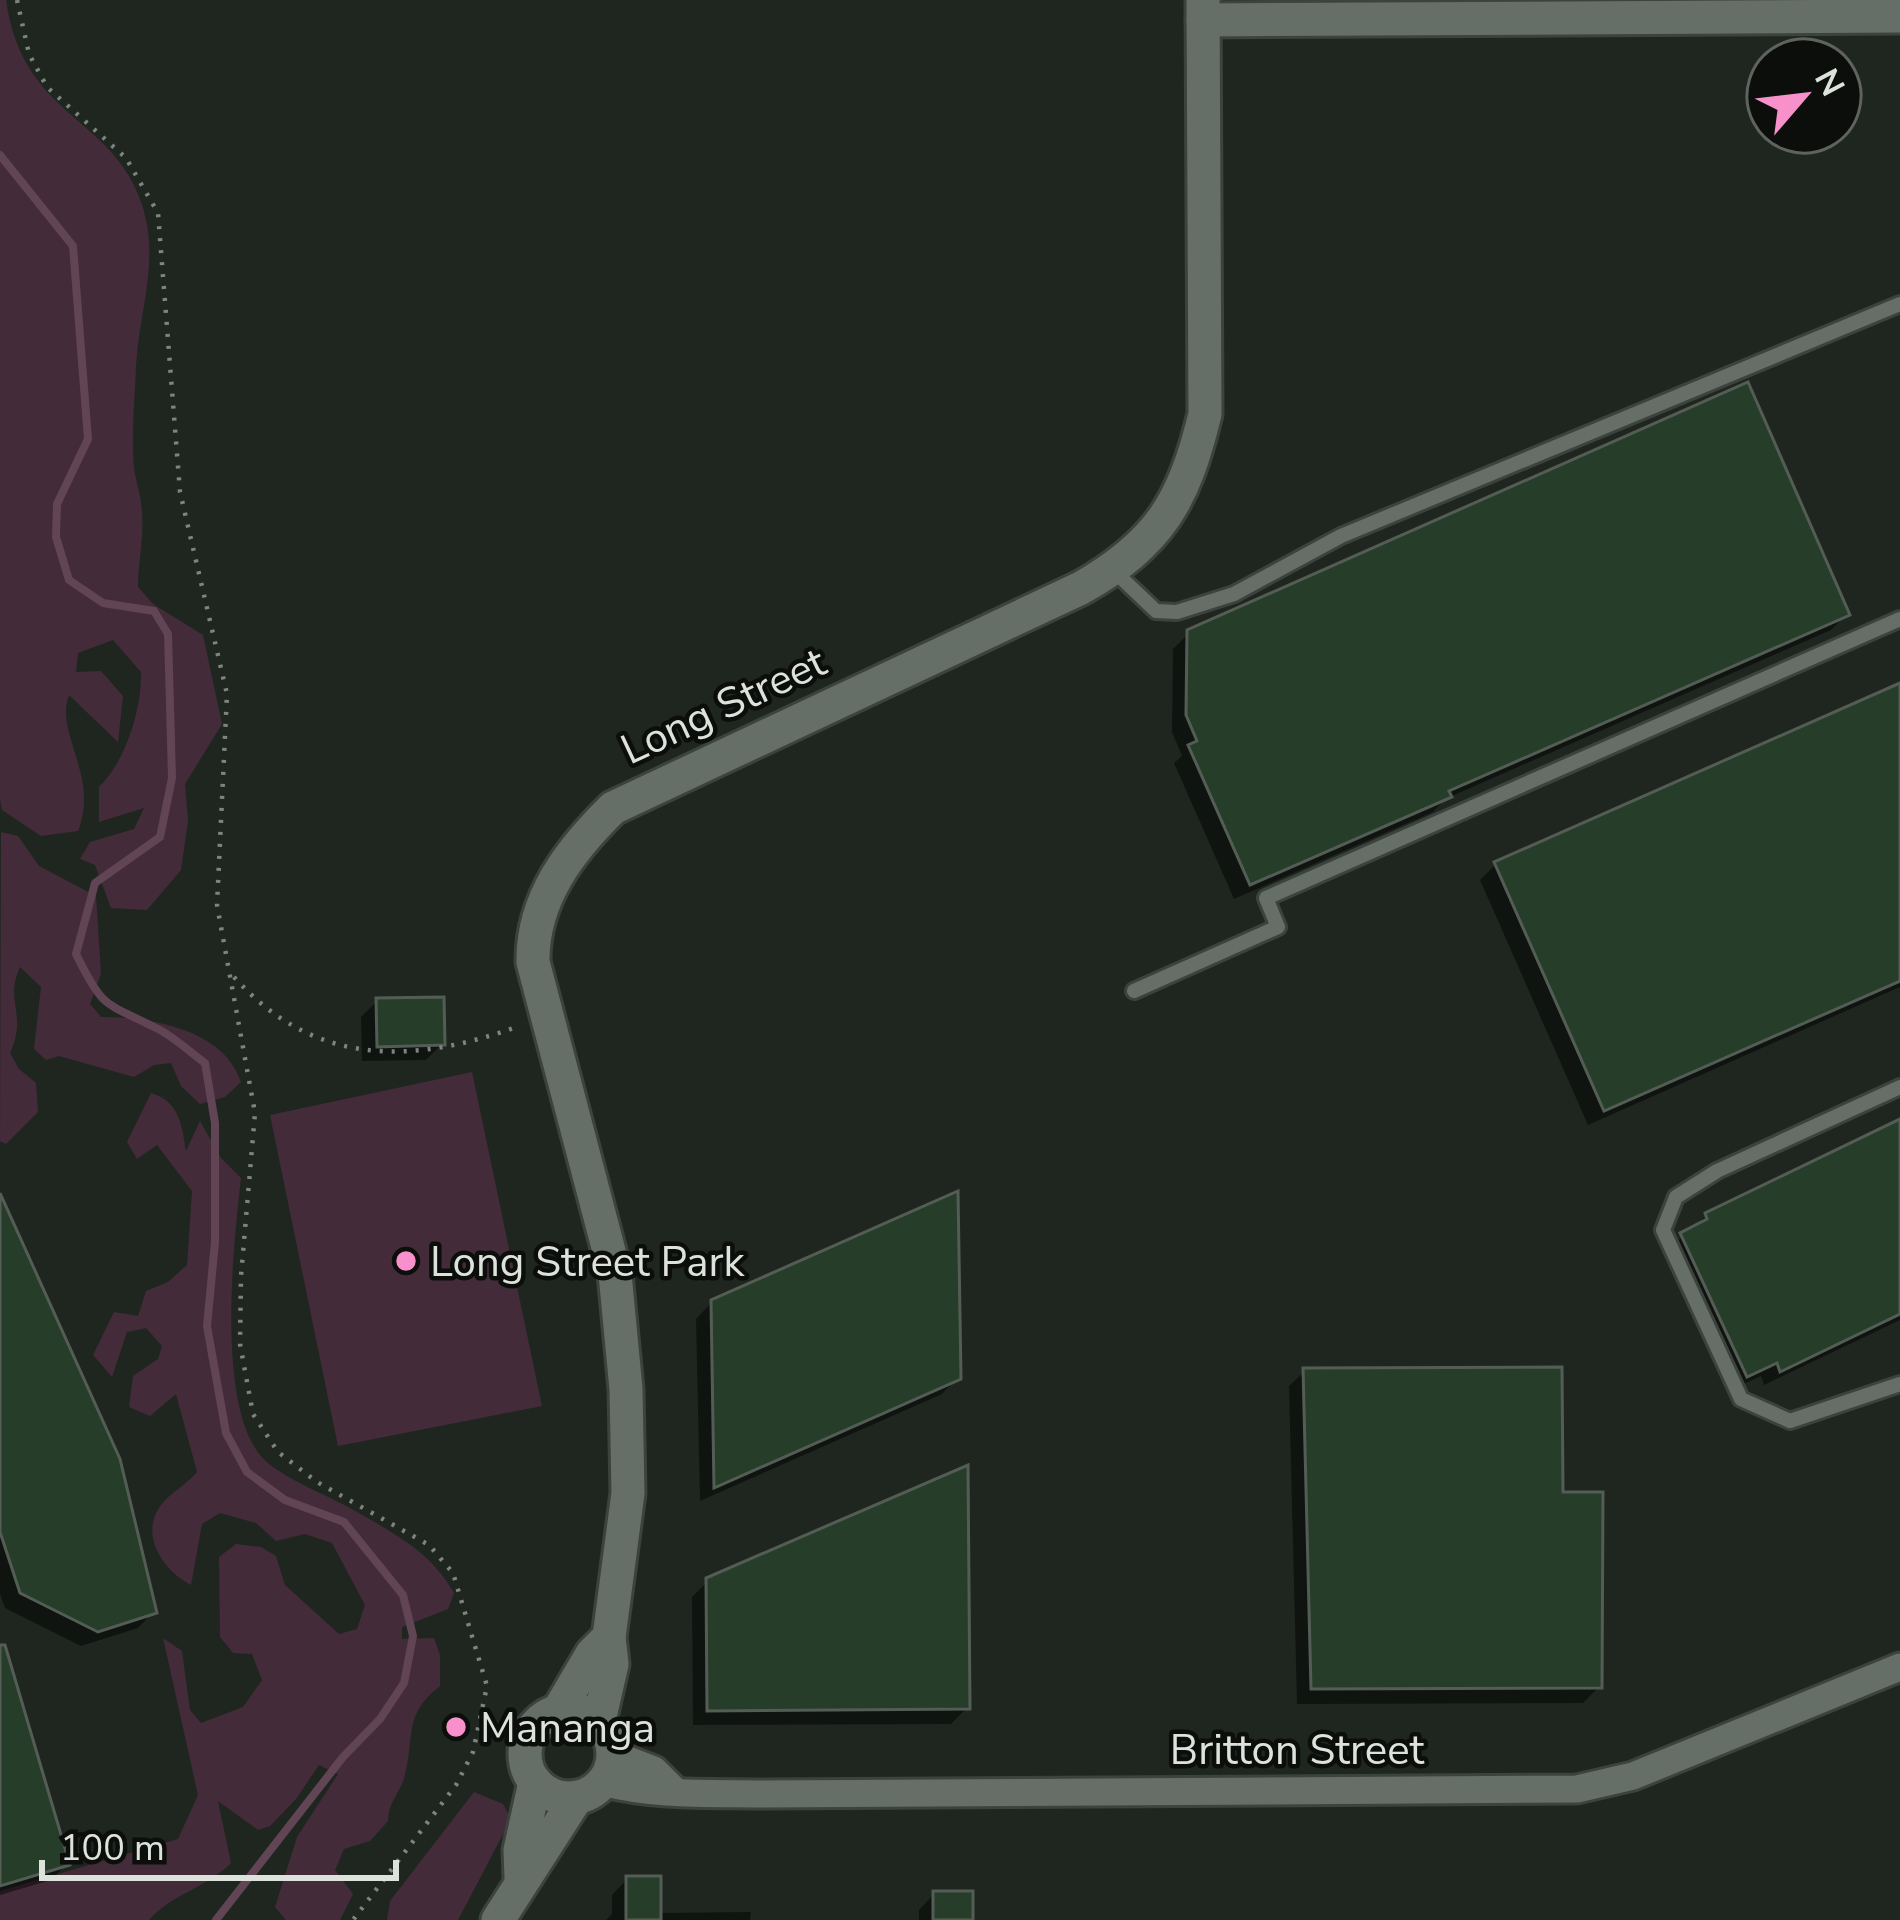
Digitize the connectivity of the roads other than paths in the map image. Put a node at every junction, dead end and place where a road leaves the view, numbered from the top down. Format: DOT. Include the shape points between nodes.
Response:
graph roads {
  1 [pos="1203,10"];
  2 [pos="1900,16"];
  3 [pos="1900,304"];
  4 [pos="1113,570"];
  5 [pos="1900,619"];
  6 [pos="1134,991"];
  7 [pos="1900,1087"];
  8 [pos="1900,1384"];
  9 [pos="609,1637"];
  10 [pos="1900,1667"];
  11 [pos="560,1710"];
  12 [pos="599,1721"];
  13 [pos="597,1778"];
  14 [pos="535,1782"];
  15 [pos="521,1877"];
  16 [pos="498,1920"];
  1 -- 2 [label="street"];
  1 -- 4 [label="street, Long Street" via="1205,413 1190,476 1168,517"];
  3 -- 4 [label="lane" via="1341,536 1234,595 1178,612 1156,610"];
  4 -- 9 [label="street, Long Street" via="613,808 550,887 533,937 615,1274 626,1390 628,1493"];
  5 -- 6 [label="lane" via="1266,898 1278,927"];
  7 -- 8 [label="lane" via="1717,1171 1676,1197 1663,1230 1742,1399 1790,1421"];
  9 -- 11 [label="street, Long Street"];
  9 -- 12 [label="street, Long Street" via="612,1664"];
  10 -- 13 [label="street, Britton Street" via="1648,1770 1577,1789 764,1794 673,1789 654,1770"];
  11 -- 12 [label="street"];
  11 -- 14 [label="street" via="527,1739"];
  12 -- 13 [label="street"];
  13 -- 14 [label="street" via="561,1797"];
  13 -- 15 [label="street"];
  14 -- 15 [label="street"];
  15 -- 16 [label="street"];
}
